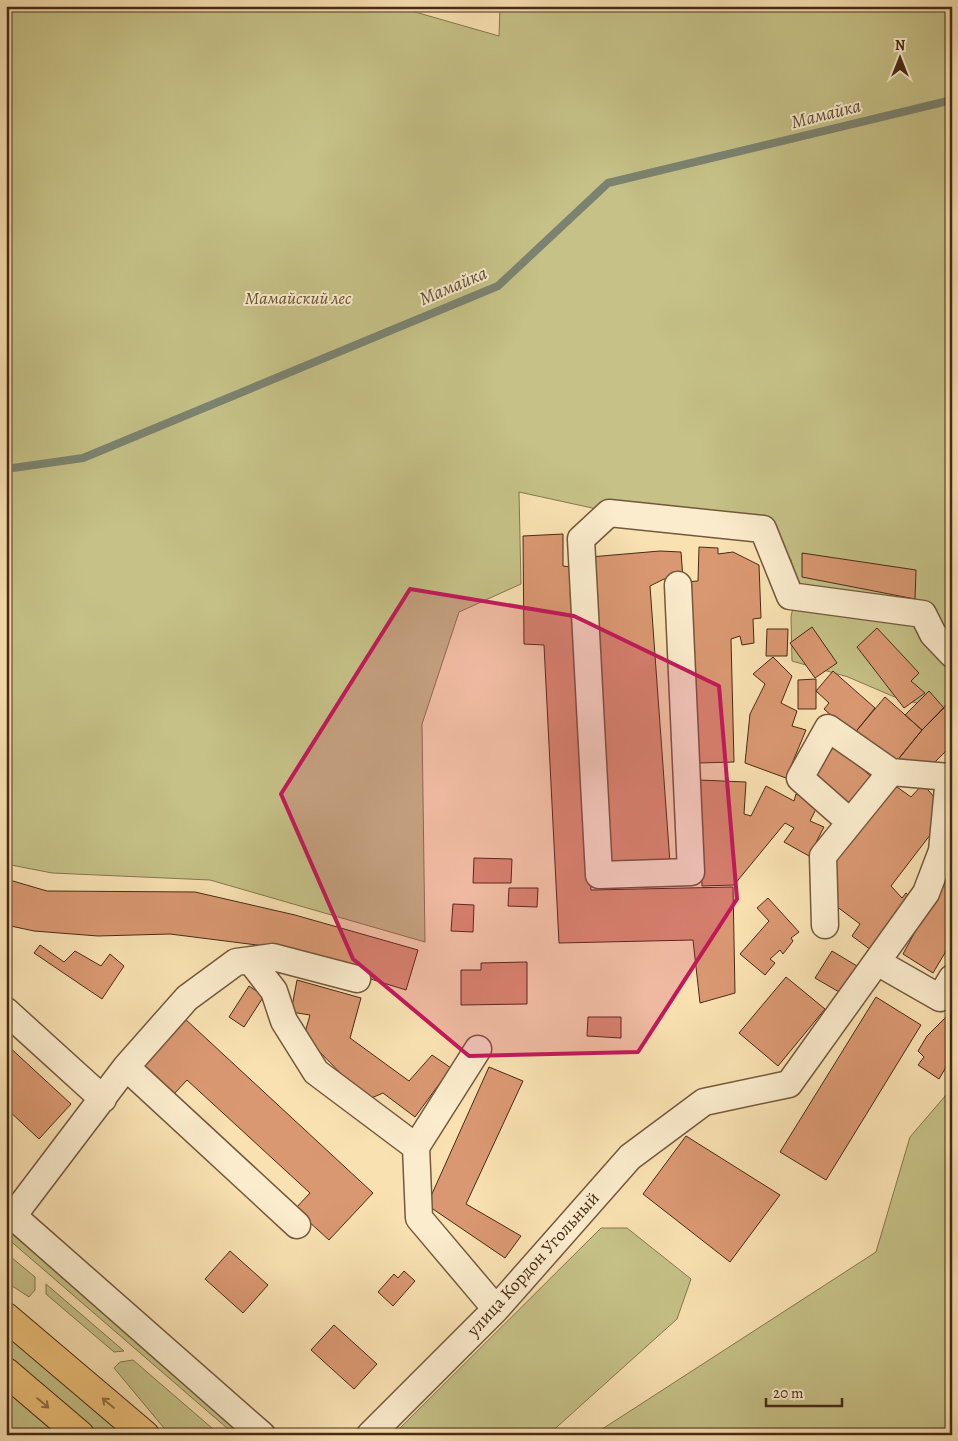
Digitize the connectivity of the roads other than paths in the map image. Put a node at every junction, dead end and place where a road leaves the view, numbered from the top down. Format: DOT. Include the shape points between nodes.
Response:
graph roads {
  1 [pos="678,585"];
  2 [pos="952,654"];
  3 [pos="891,772"];
  4 [pos="950,777"];
  5 [pos="850,822"];
  6 [pos="825,925"];
  7 [pos="250,960"];
  8 [pos="877,962"];
  9 [pos="952,978"];
  10 [pos="357,979"];
  11 [pos="6,1011"];
  12 [pos="478,1049"];
  13 [pos="126,1067"];
  14 [pos="104,1099"];
  15 [pos="416,1146"];
  16 [pos="297,1225"];
  17 [pos="496,1309"];
  18 [pos="6,1317"];
  19 [pos="6,1372"];
  20 [pos="80,1435"];
  21 [pos="145,1435"];
  22 [pos="262,1435"];
  23 [pos="370,1435"];
  1 -- 2 [label="street" via="691,872 599,875 581,539 609,514 763,529 790,596 923,614 933,634"];
  3 -- 4 [label="street"];
  3 -- 5 [label="street"];
  3 -- 5 [label="street" via="828,728 800,778"];
  4 -- 8 [label="street" via="942,851 926,893"];
  5 -- 6 [label="street" via="823,856"];
  7 -- 10 [label="street" via="272,957"];
  7 -- 13 [label="street" via="236,962 187,998"];
  7 -- 15 [label="street" via="274,991 284,1021 316,1072"];
  8 -- 9 [label="street" via="940,998"];
  8 -- 17 [label="street, улица Кордон Угольный" via="789,1084 704,1102 630,1157"];
  11 -- 14 [label="street"];
  12 -- 15 [label="street"];
  13 -- 14 [label="street"];
  13 -- 16 [label="street"];
  14 -- 22 [label="street" via="13,1216"];
  15 -- 17 [label="street" via="419,1218"];
  17 -- 23 [label="street, улица Кордон Угольный"];
  21 -- 18 [label="main road, one-way"];
  19 -- 20 [label="main road, one-way"];
}
